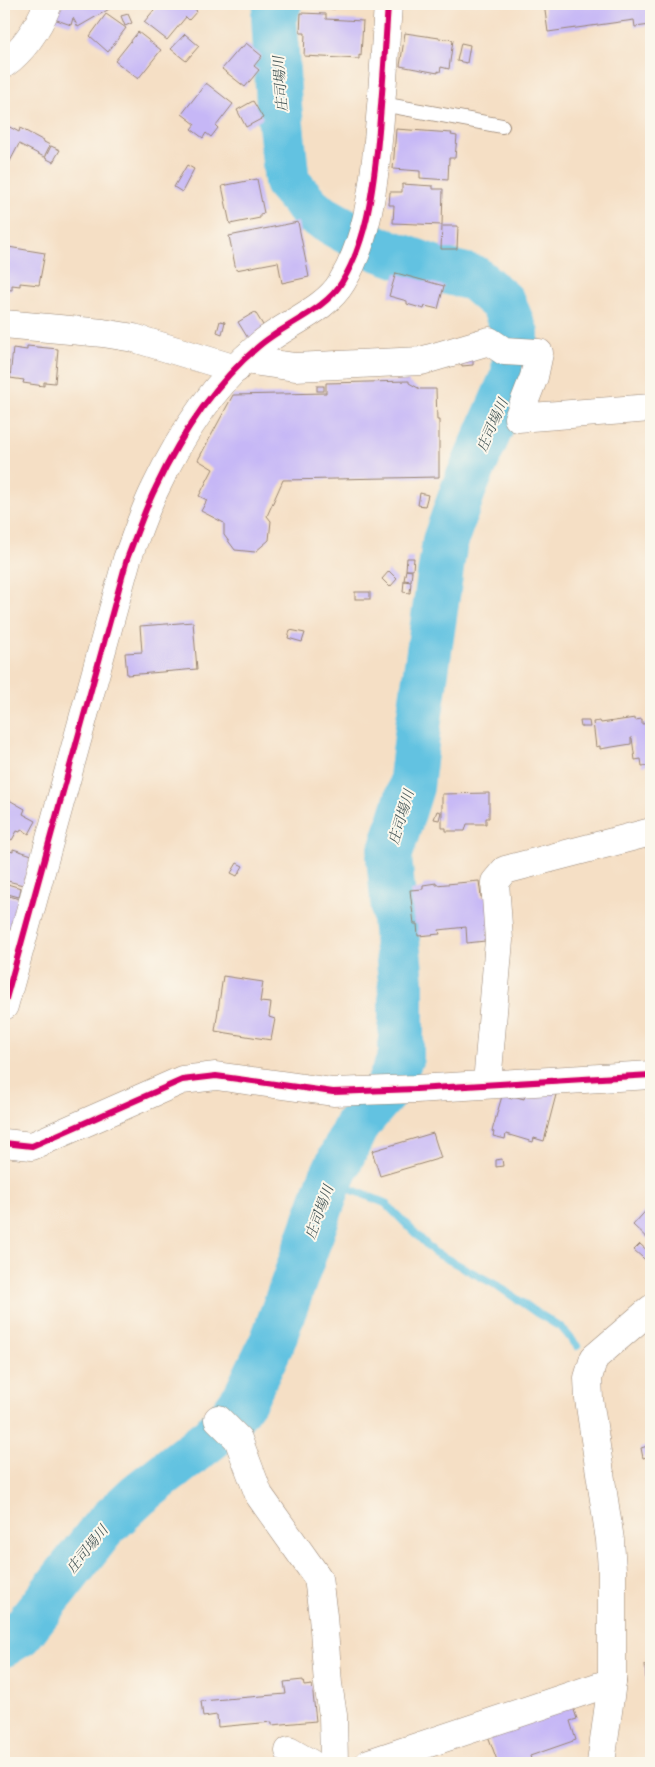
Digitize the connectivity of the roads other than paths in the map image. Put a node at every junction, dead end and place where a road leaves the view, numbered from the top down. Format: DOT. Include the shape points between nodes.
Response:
graph roads {
  1 [pos="48,4"];
  2 [pos="388,4"];
  3 [pos="4,64"];
  4 [pos="382,104"];
  5 [pos="502,126"];
  6 [pos="4,324"];
  7 [pos="240,364"];
  8 [pos="651,408"];
  9 [pos="651,832"];
  10 [pos="4,1006"];
  11 [pos="651,1075"];
  12 [pos="487,1084"];
  13 [pos="4,1143"];
  14 [pos="651,1309"];
  15 [pos="218,1419"];
  16 [pos="612,1682"];
  17 [pos="334,1763"];
  18 [pos="369,1763"];
  19 [pos="600,1763"];
  1 -- 3 [label="street" via="26,45"];
  2 -- 4 [label="street"];
  4 -- 5 [label="lane"];
  4 -- 7 [label="street" via="367,220 342,282 328,299 259,346"];
  6 -- 7 [label="street" via="134,338"];
  7 -- 8 [label="street" via="295,367 421,361 489,341 504,352 539,353 534,377 518,418"];
  7 -- 10 [label="street" via="186,430 154,490 127,559"];
  9 -- 12 [label="street" via="505,870 495,882 499,940"];
  11 -- 12 [label="street"];
  12 -- 13 [label="street" via="333,1092 216,1076 182,1080 32,1146"];
  14 -- 16 [label="street" via="594,1358 588,1378 610,1540"];
  15 -- 17 [label="street" via="238,1439 259,1495 318,1578 333,1715"];
  16 -- 18 [label="street"];
  16 -- 19 [label="street"];
}
